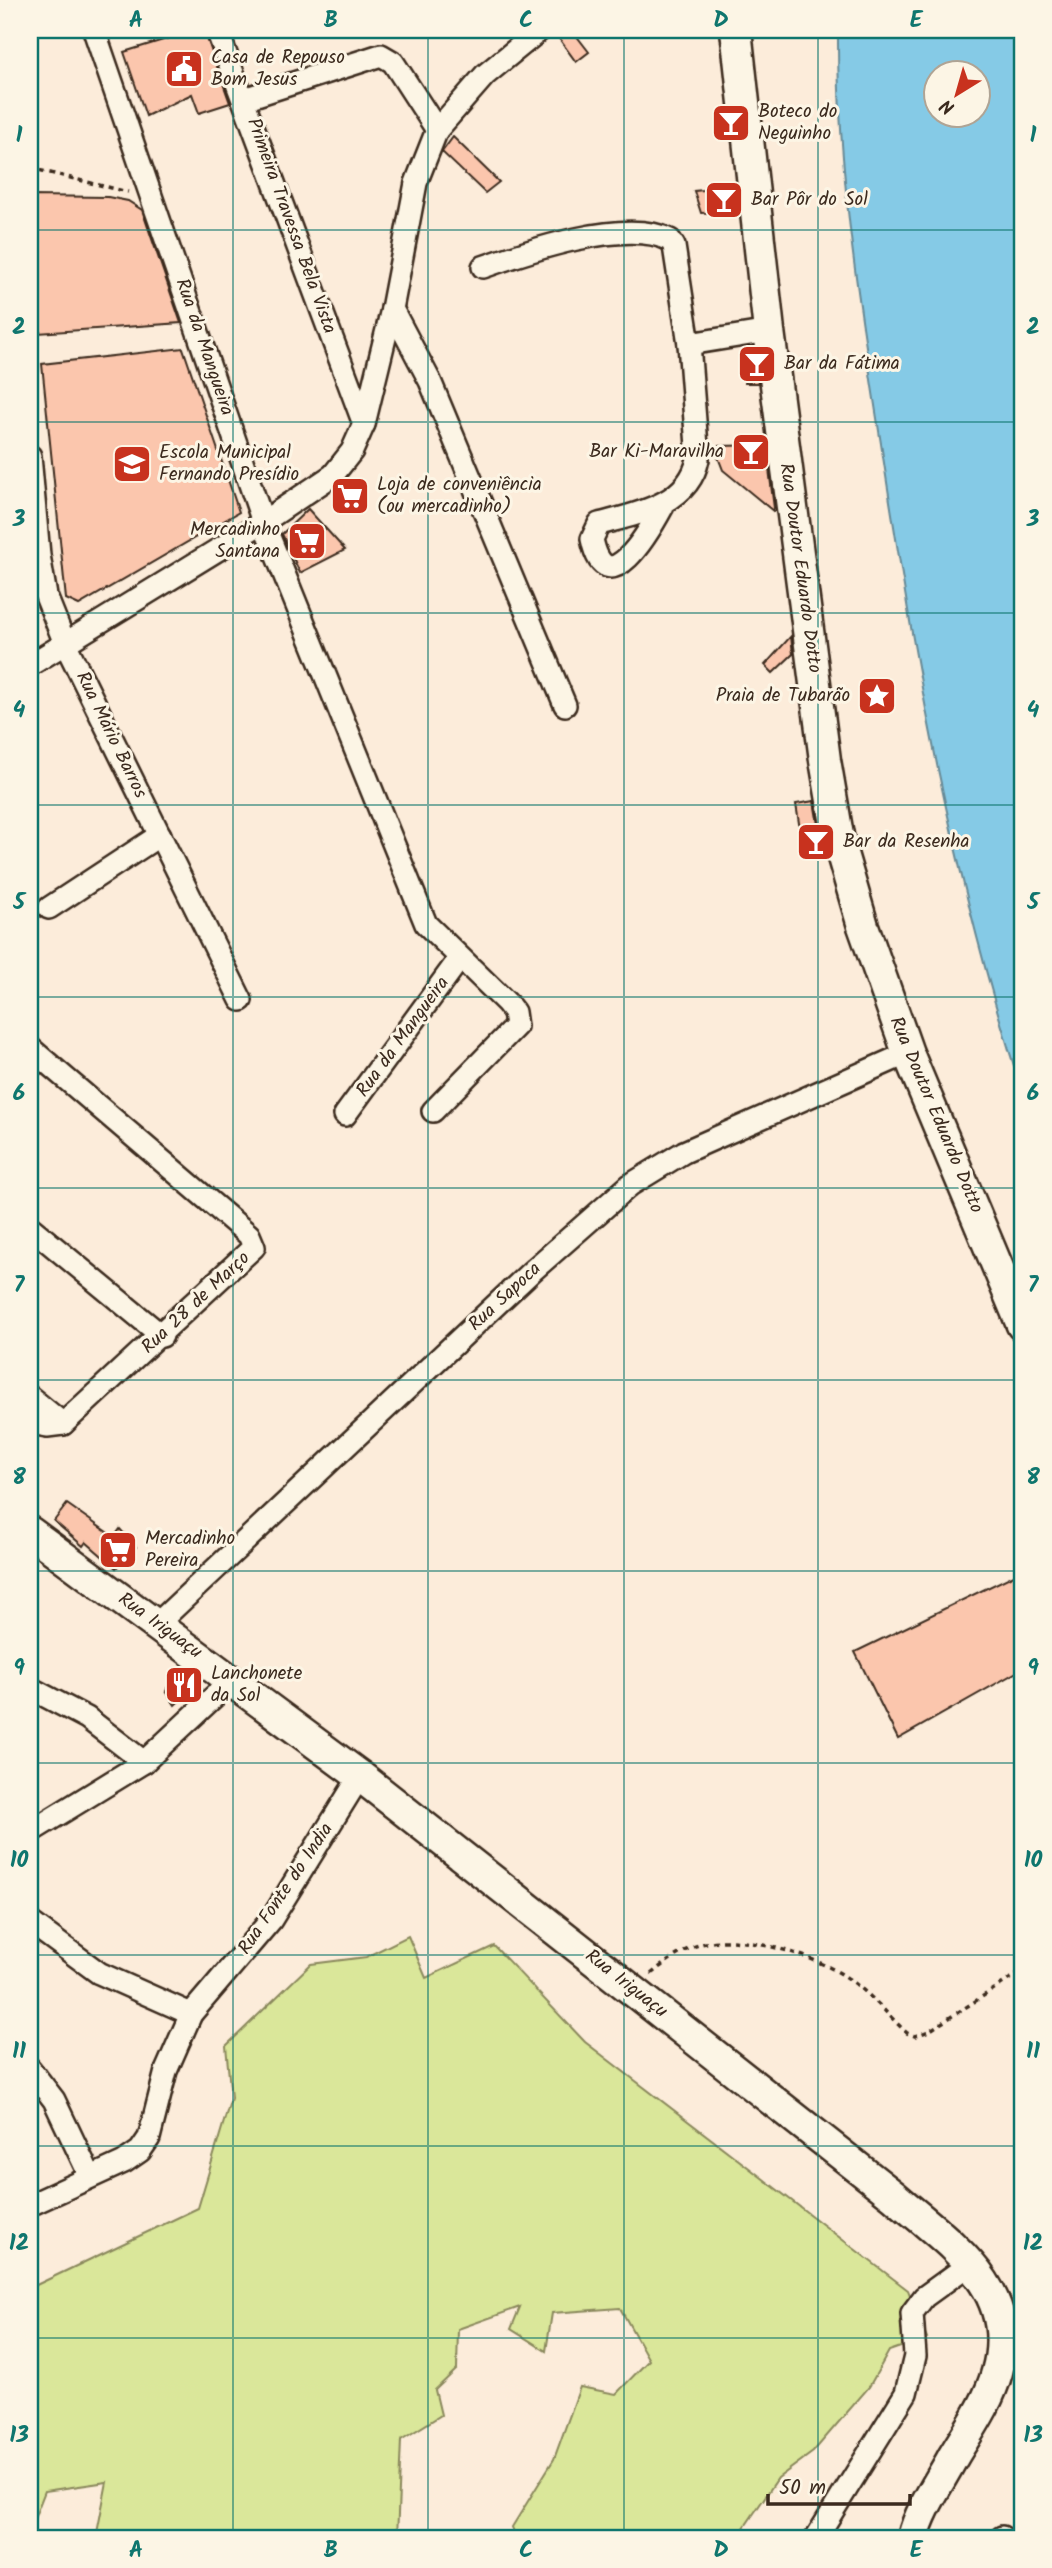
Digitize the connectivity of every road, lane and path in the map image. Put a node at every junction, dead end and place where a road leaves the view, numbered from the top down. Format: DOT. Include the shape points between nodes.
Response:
graph roads {
  1 [pos="94,30"];
  2 [pos="217,30"];
  3 [pos="540,30"];
  4 [pos="736,30"];
  5 [pos="244,99"];
  6 [pos="437,130"];
  7 [pos="30,168"];
  8 [pos="154,199"];
  9 [pos="483,267"];
  10 [pos="392,309"];
  11 [pos="769,331"];
  12 [pos="689,344"];
  13 [pos="364,424"];
  14 [pos="30,456"];
  15 [pos="663,506"];
  16 [pos="263,522"];
  17 [pos="64,641"];
  18 [pos="30,665"];
  19 [pos="565,705"];
  20 [pos="160,835"];
  21 [pos="49,908"];
  22 [pos="460,958"];
  23 [pos="242,1000"];
  24 [pos="30,1048"];
  25 [pos="908,1054"];
  26 [pos="433,1111"];
  27 [pos="345,1115"];
  28 [pos="30,1227"];
  29 [pos="1022,1325"];
  30 [pos="162,1336"];
  31 [pos="30,1397"];
  32 [pos="30,1423"];
  33 [pos="63,1424"];
  34 [pos="30,1532"];
  35 [pos="158,1623"];
  36 [pos="233,1679"];
  37 [pos="30,1688"];
  38 [pos="144,1762"];
  39 [pos="360,1776"];
  40 [pos="30,1832"];
  41 [pos="30,1922"];
  42 [pos="1022,1971"];
  43 [pos="633,1990"];
  44 [pos="191,2014"];
  45 [pos="30,2069"];
  46 [pos="90,2176"];
  47 [pos="30,2205"];
  48 [pos="971,2263"];
  49 [pos="816,2538"];
  50 [pos="913,2538"];
  1 -- 8 [label="street, Rua da Mangueira"];
  2 -- 5 [label="street, Primeira Travessa Bela Vista"];
  3 -- 6 [label="street" via="485,75"];
  4 -- 11 [label="main road, Rua Doutor Eduardo Dotto"];
  5 -- 6 [label="street" via="381,55 393,62"];
  5 -- 13 [label="street, Primeira Travessa Bela Vista"];
  6 -- 10 [label="street" via="416,184"];
  7 -- 8 [label="path"];
  8 -- 16 [label="street, Rua da Mangueira"];
  9 -- 12 [label="street" via="540,247 608,234 662,236 674,246"];
  10 -- 13 [label="street"];
  10 -- 19 [label="street" via="430,381"];
  11 -- 12 [label="street"];
  11 -- 25 [label="main road, Rua Doutor Eduardo Dotto" via="840,847"];
  12 -- 15 [label="street" via="698,459 696,470"];
  13 -- 16 [label="street" via="352,451 333,475"];
  14 -- 17 [label="street, Rua Mário Barros" via="46,596"];
  16 -- 17 [label="street"];
  16 -- 22 [label="street, Rua da Mangueira" via="432,933"];
  17 -- 18 [label="street"];
  17 -- 20 [label="street, Rua Mário Barros"];
  20 -- 21 [label="street"];
  20 -- 23 [label="street, Rua Mário Barros"];
  22 -- 26 [label="street" via="507,1003 516,1026"];
  22 -- 27 [label="street, Rua da Mangueira"];
  24 -- 30 [label="street, Rua 28 de Março" via="253,1242 253,1251"];
  25 -- 29 [label="main road, Rua Doutor Eduardo Dotto"];
  25 -- 35 [label="street, Rua Sapoca" via="684,1152 630,1185 532,1271"];
  28 -- 30 [label="street"];
  30 -- 33 [label="street, Rua 28 de Março"];
  31 -- 33 [label="street"];
  32 -- 33 [label="street"];
  34 -- 35 [label="main road, Rua Iriguaçu"];
  35 -- 36 [label="main road, Rua Iriguaçu"];
  36 -- 38 [label="street"];
  36 -- 39 [label="main road, Rua Iriguaçu"];
  37 -- 38 [label="street" via="86,1718"];
  38 -- 40 [label="street"];
  39 -- 43 [label="main road, Rua Iriguaçu"];
  39 -- 44 [label="street, Rua Fonte do India" via="271,1920"];
  41 -- 44 [label="street" via="100,1973"];
  42 -- 43 [label="path" via="915,2036 843,1975 751,1943 703,1944 670,1958"];
  43 -- 48 [label="main road, Rua Iriguaçu" via="894,2196"];
  44 -- 46 [label="street, Rua Fonte do India" via="166,2071 149,2138 124,2162"];
  45 -- 46 [label="street" via="54,2100"];
  46 -- 47 [label="street, Rua Fonte do India"];
  48 -- 49 [label="street" via="924,2297 912,2313 915,2356 906,2393"];
  48 -- 50 [label="main road, Rua Iriguaçu" via="999,2310 1002,2342 997,2372"];
}
